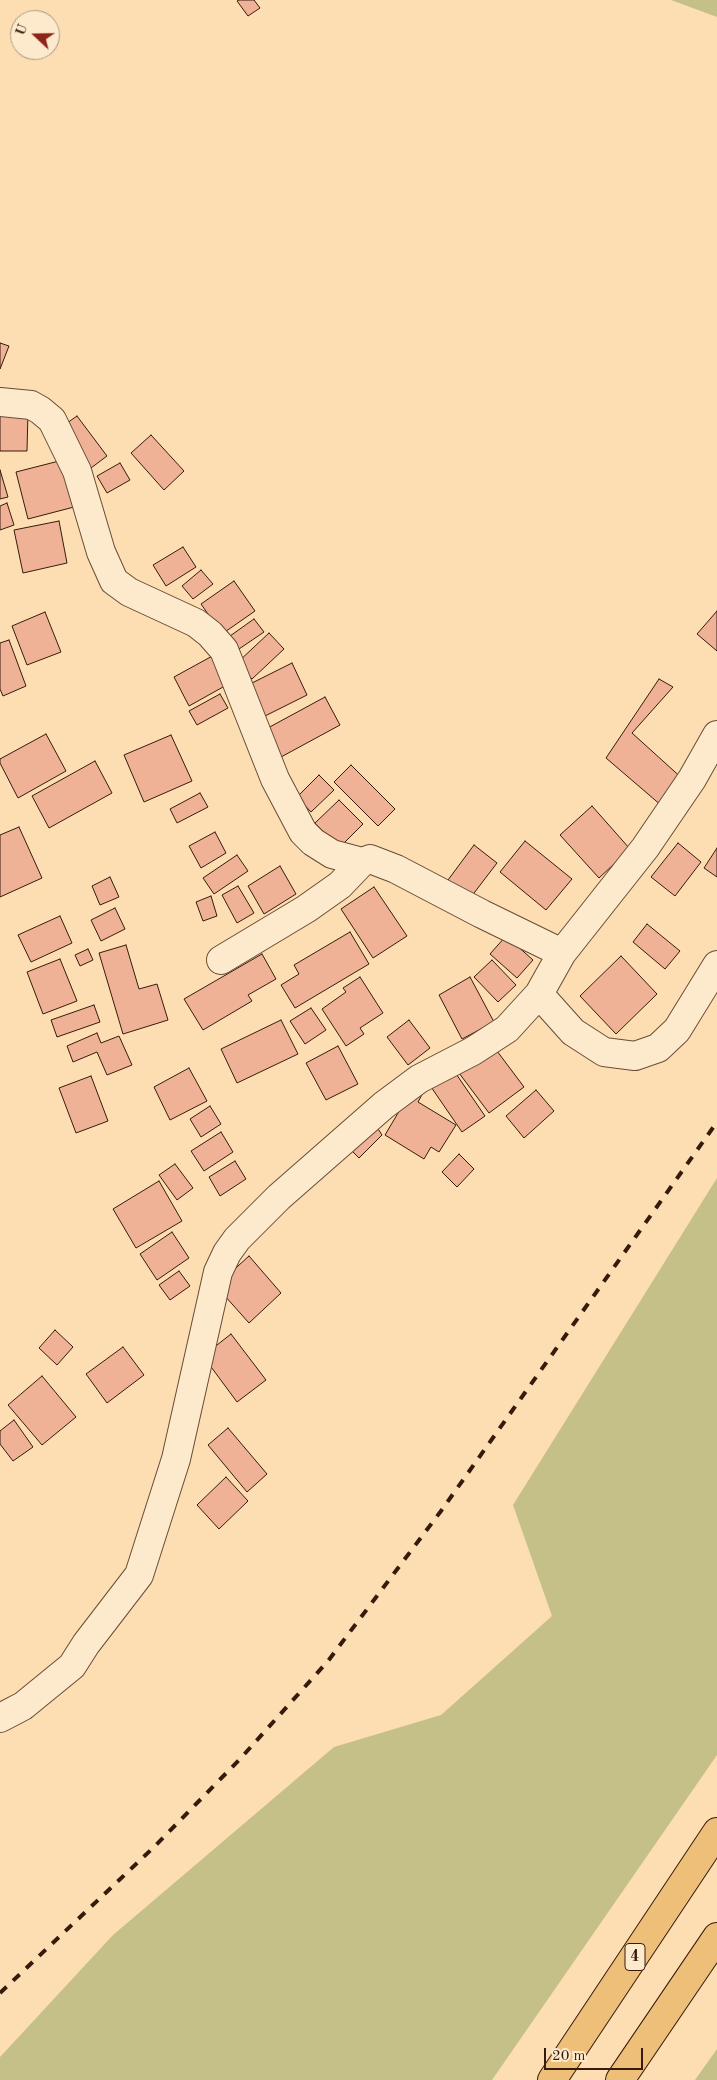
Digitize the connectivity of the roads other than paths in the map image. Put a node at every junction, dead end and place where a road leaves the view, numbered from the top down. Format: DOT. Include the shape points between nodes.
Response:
graph roads {
  1 [pos="0,402"];
  2 [pos="717,735"];
  3 [pos="362,862"];
  4 [pos="562,953"];
  5 [pos="221,960"];
  6 [pos="717,965"];
  7 [pos="539,994"];
  8 [pos="0,1718"];
  9 [pos="717,1832"];
  10 [pos="717,1937"];
  11 [pos="552,2080"];
  12 [pos="620,2080"];
  1 -- 3 [label="street" via="31,405 52,420 76,471 101,552 114,581 128,592 196,623 210,634 224,650 275,779 303,832 332,854"];
  2 -- 4 [label="street" via="692,779 645,848"];
  3 -- 4 [label="street" via="370,859 382,862"];
  3 -- 5 [label="street" via="340,885"];
  4 -- 7 [label="street"];
  6 -- 7 [label="street" via="677,1030 658,1048 635,1056 604,1052 580,1037"];
  7 -- 8 [label="street" via="507,1029 419,1079 361,1123 237,1239 218,1272 176,1459 139,1574 72,1666 22,1706"];
  9 -- 11 [label="highway, 4"];
  10 -- 12 [label="highway"];
}
